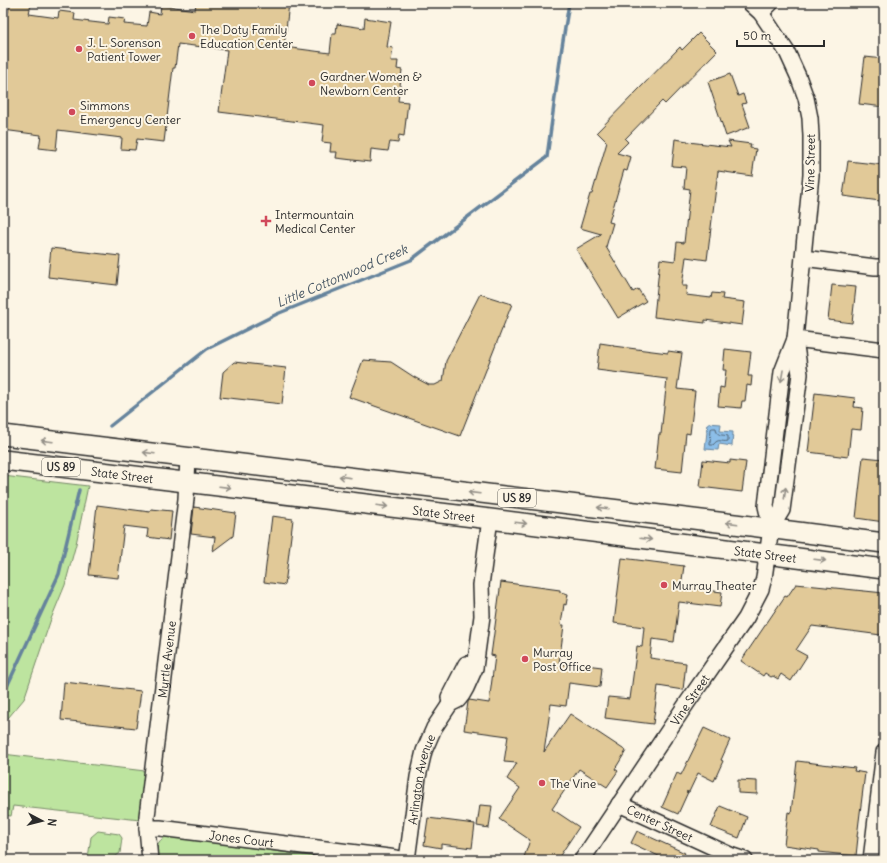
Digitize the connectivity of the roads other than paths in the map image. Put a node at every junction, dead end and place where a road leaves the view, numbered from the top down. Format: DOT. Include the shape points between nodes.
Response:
graph roads {
  1 [pos="750,3"];
  2 [pos="766,8"];
  3 [pos="803,258"];
  4 [pos="884,267"];
  5 [pos="795,339"];
  6 [pos="884,350"];
  7 [pos="3,438"];
  8 [pos="188,458"];
  9 [pos="3,460"];
  10 [pos="186,482"];
  11 [pos="490,519"];
  12 [pos="771,528"];
  13 [pos="884,543"];
  14 [pos="767,554"];
  15 [pos="884,569"];
  16 [pos="884,752"];
  17 [pos="619,804"];
  18 [pos="147,828"];
  19 [pos="150,860"];
  20 [pos="407,860"];
  21 [pos="582,860"];
  22 [pos="745,860"];
  23 [pos="871,860"];
  1 -- 2 [label="street, Vine Street"];
  2 -- 3 [label="street, Vine Street" via="798,76 810,118 811,175"];
  3 -- 4 [label="street"];
  3 -- 5 [label="street, Vine Street"];
  5 -- 6 [label="street"];
  5 -- 12 [label="street, Vine Street" via="782,372 766,506"];
  8 -- 7 [label="main road, State Street / US 89, one-way"];
  8 -- 10 [label="street, Myrtle Avenue"];
  12 -- 8 [label="main road, State Street / US 89, one-way"];
  9 -- 10 [label="main road, State Street / US 89"];
  10 -- 11 [label="main road, State Street / US 89, one-way"];
  10 -- 18 [label="street, Myrtle Avenue"];
  11 -- 14 [label="main road, State Street / US 89, one-way"];
  11 -- 20 [label="street, Arlington Avenue" via="481,585 474,602 466,664 449,697 450,704 434,728 424,751"];
  12 -- 13 [label="main road, State Street / US 89"];
  12 -- 14 [label="street, Vine Street"];
  14 -- 15 [label="main road, State Street / US 89, one-way"];
  14 -- 17 [label="street, Vine Street" via="764,578 746,618"];
  16 -- 23 [label="street"];
  17 -- 21 [label="street, Vine Street"];
  17 -- 22 [label="street, Center Street"];
  18 -- 19 [label="street, Myrtle Avenue"];
  18 -- 20 [label="street, Jones Court"];
}
